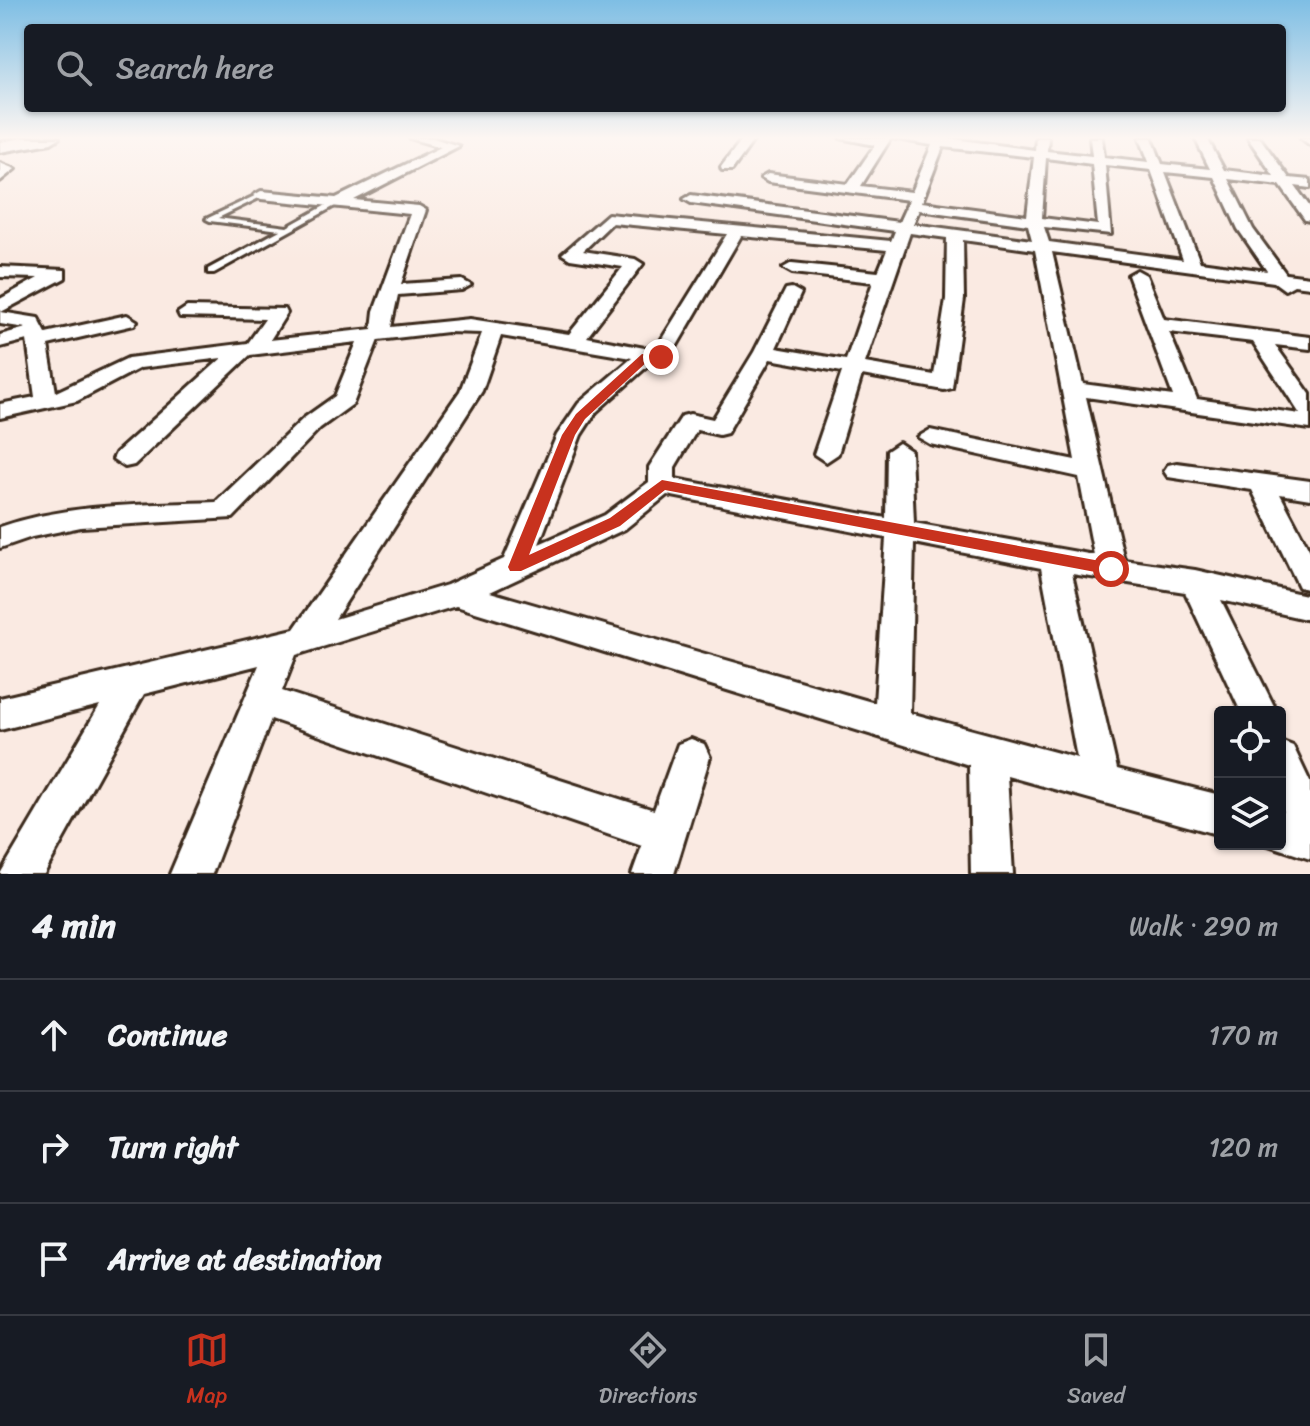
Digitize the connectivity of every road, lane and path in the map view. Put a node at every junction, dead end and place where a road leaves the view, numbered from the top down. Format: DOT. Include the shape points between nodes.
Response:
graph roads {
  1 [pos="386,179"];
  2 [pos="774,179"];
  3 [pos="859,179"];
  4 [pos="925,179"];
  5 [pos="1039,179"];
  6 [pos="1101,179"];
  7 [pos="1162,179"];
  8 [pos="1220,179"];
  9 [pos="1262,179"];
  10 [pos="1283,181"];
  11 [pos="1310,184"];
  12 [pos="852,189"];
  13 [pos="801,191"];
  14 [pos="261,195"];
  15 [pos="691,199"];
  16 [pos="340,201"];
  17 [pos="916,201"];
  18 [pos="788,211"];
  19 [pos="1310,217"];
  20 [pos="1034,221"];
  21 [pos="906,226"];
  22 [pos="287,229"];
  23 [pos="737,230"];
  24 [pos="955,234"];
  25 [pos="897,246"];
  26 [pos="1043,248"];
  27 [pos="792,268"];
  28 [pos="1194,268"];
  29 [pos="211,271"];
  30 [pos="0,272"];
  31 [pos="1137,275"];
  32 [pos="884,278"];
  33 [pos="1280,278"];
  34 [pos="1310,282"];
  35 [pos="462,285"];
  36 [pos="391,290"];
  37 [pos="792,293"];
  38 [pos="1310,296"];
  39 [pos="0,307"];
  40 [pos="187,313"];
  41 [pos="0,318"];
  42 [pos="127,321"];
  43 [pos="1154,324"];
  44 [pos="493,329"];
  45 [pos="376,331"];
  46 [pos="38,336"];
  47 [pos="1260,337"];
  48 [pos="0,341"];
  49 [pos="574,341"];
  50 [pos="1310,343"];
  51 [pos="249,348"];
  52 [pos="764,352"];
  53 [pos="646,356"];
  54 [pos="854,368"];
  55 [pos="1073,389"];
  56 [pos="47,402"];
  57 [pos="1188,405"];
  58 [pos="0,411"];
  59 [pos="1310,411"];
  60 [pos="1310,422"];
  61 [pos="930,437"];
  62 [pos="899,451"];
  63 [pos="826,454"];
  64 [pos="125,459"];
  65 [pos="1090,471"];
  66 [pos="1177,471"];
  67 [pos="1261,483"];
  68 [pos="662,485"];
  69 [pos="1310,490"];
  70 [pos="900,531"];
  71 [pos="0,538"];
  72 [pos="1054,560"];
  73 [pos="516,567"];
  74 [pos="1111,569"];
  75 [pos="1310,579"];
  76 [pos="1195,582"];
  77 [pos="456,594"];
  78 [pos="1310,608"];
  79 [pos="294,642"];
  80 [pos="134,680"];
  81 [pos="264,701"];
  82 [pos="1256,706"];
  83 [pos="6,719"];
  84 [pos="892,724"];
  85 [pos="987,753"];
  86 [pos="691,757"];
  87 [pos="1286,772"];
  88 [pos="1101,784"];
  89 [pos="1214,813"];
  90 [pos="1310,826"];
  91 [pos="1286,833"];
  92 [pos="666,834"];
  93 [pos="1310,839"];
  94 [pos="21,874"];
  95 [pos="191,874"];
  96 [pos="653,874"];
  97 [pos="992,874"];
  1 -- 16 [label="street"];
  2 -- 12 [label="street"];
  3 -- 12 [label="street"];
  4 -- 17 [label="street"];
  5 -- 20 [label="street"];
  6 -- 20 [label="street" via="1106,231"];
  7 -- 28 [label="street"];
  8 -- 33 [label="street"];
  9 -- 10 [label="street"];
  10 -- 11 [label="street"];
  10 -- 19 [label="street"];
  12 -- 17 [label="street"];
  13 -- 18 [label="street"];
  14 -- 16 [label="street"];
  14 -- 22 [label="lane" via="210,219"];
  15 -- 18 [label="street"];
  16 -- 22 [label="lane"];
  16 -- 36 [label="street" via="419,210"];
  17 -- 20 [label="street"];
  17 -- 21 [label="street"];
  18 -- 21 [label="street"];
  20 -- 26 [label="street"];
  21 -- 24 [label="street"];
  21 -- 25 [label="street"];
  22 -- 29 [label="lane"];
  23 -- 25 [label="street"];
  23 -- 49 [label="street" via="608,218 570,254 635,264"];
  23 -- 53 [label="street" via="668,350 661,357"];
  24 -- 26 [label="street"];
  24 -- 54 [label="street" via="946,380"];
  25 -- 32 [label="street"];
  26 -- 28 [label="street"];
  26 -- 55 [label="street"];
  27 -- 32 [label="street"];
  28 -- 33 [label="street"];
  30 -- 39 [label="street" via="59,274"];
  31 -- 43 [label="street"];
  32 -- 54 [label="street"];
  33 -- 34 [label="street"];
  33 -- 38 [label="street" via="1291,293"];
  35 -- 36 [label="street"];
  36 -- 45 [label="street"];
  37 -- 52 [label="street"];
  40 -- 51 [label="street" via="278,313"];
  41 -- 46 [label="street" via="31,322"];
  42 -- 46 [label="street"];
  43 -- 47 [label="street"];
  43 -- 57 [label="street"];
  44 -- 45 [label="street" via="459,325"];
  44 -- 49 [label="street"];
  44 -- 79 [label="street" via="471,391"];
  45 -- 51 [label="street"];
  45 -- 71 [label="street" via="345,399 312,423 223,511 76,520"];
  46 -- 48 [label="street"];
  46 -- 56 [label="street"];
  47 -- 50 [label="street"];
  47 -- 59 [label="street"];
  49 -- 53 [label="street"];
  51 -- 56 [label="street" via="135,362 90,388"];
  51 -- 64 [label="street"];
  52 -- 54 [label="street"];
  52 -- 68 [label="street" via="719,428 690,421 662,467"];
  53 -- 73 [label="street" via="587,408 569,435"];
  54 -- 63 [label="street"];
  55 -- 57 [label="street"];
  55 -- 65 [label="street"];
  56 -- 58 [label="street"];
  57 -- 60 [label="street"];
  61 -- 65 [label="street"];
  62 -- 70 [label="street"];
  65 -- 74 [label="street"];
  66 -- 67 [label="street"];
  67 -- 69 [label="street"];
  67 -- 75 [label="street"];
  68 -- 70 [label="street"];
  68 -- 73 [label="street" via="615,522"];
  70 -- 72 [label="street"];
  70 -- 84 [label="street"];
  72 -- 74 [label="street"];
  72 -- 88 [label="street"];
  73 -- 77 [label="street"];
  74 -- 76 [label="street"];
  76 -- 78 [label="street"];
  76 -- 82 [label="street"];
  77 -- 79 [label="street"];
  77 -- 84 [label="street"];
  79 -- 80 [label="street"];
  79 -- 81 [label="street"];
  80 -- 83 [label="street"];
  80 -- 94 [label="street"];
  81 -- 92 [label="street"];
  81 -- 95 [label="street"];
  84 -- 85 [label="street"];
  85 -- 88 [label="street"];
  85 -- 97 [label="street"];
  86 -- 92 [label="street"];
  87 -- 90 [label="street"];
  88 -- 89 [label="street"];
  91 -- 93 [label="street"];
  92 -- 96 [label="street"];
}
